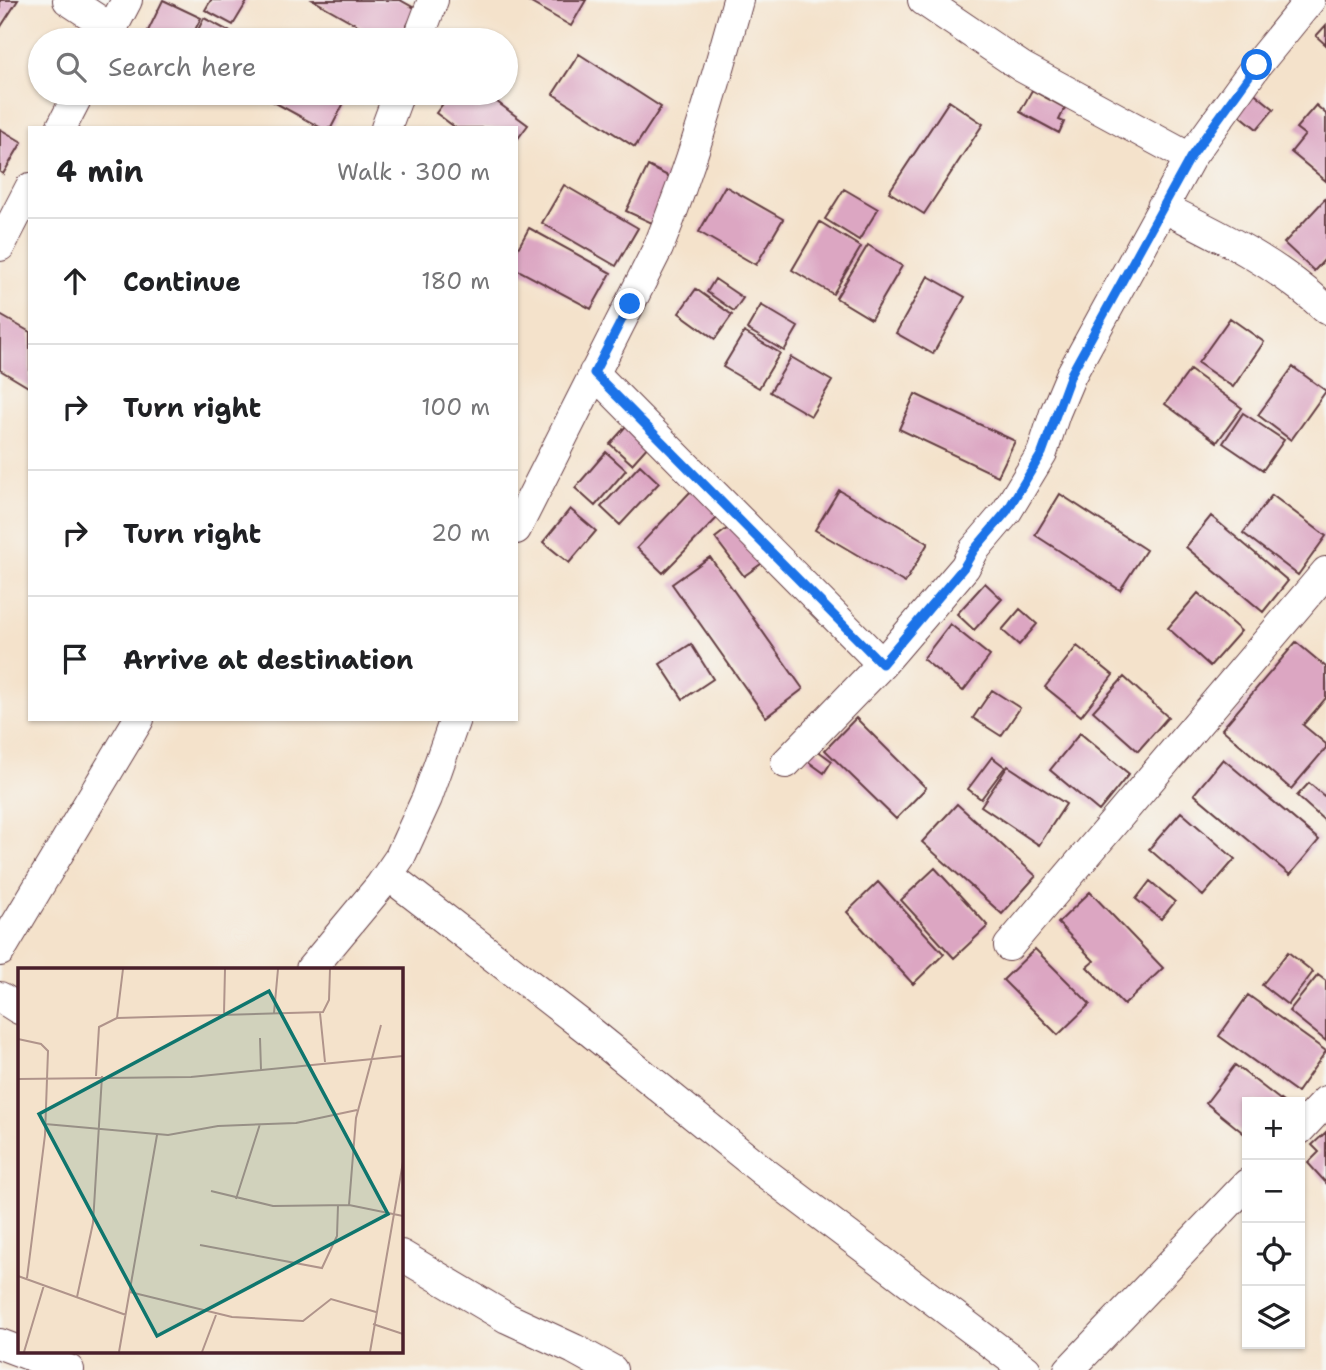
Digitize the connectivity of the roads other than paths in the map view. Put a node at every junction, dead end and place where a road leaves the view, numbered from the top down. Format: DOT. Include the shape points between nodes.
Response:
graph roads {
  1 [pos="68,0"];
  2 [pos="127,0"];
  3 [pos="433,0"];
  4 [pos="738,0"];
  5 [pos="923,0"];
  6 [pos="1310,0"];
  7 [pos="101,28"];
  8 [pos="113,28"];
  9 [pos="422,28"];
  10 [pos="73,105"];
  11 [pos="395,105"];
  12 [pos="62,126"];
  13 [pos="387,126"];
  14 [pos="1190,158"];
  15 [pos="28,192"];
  16 [pos="1162,207"];
  17 [pos="0,246"];
  18 [pos="1326,309"];
  19 [pos="594,373"];
  20 [pos="518,525"];
  21 [pos="1326,572"];
  22 [pos="882,664"];
  23 [pos="138,721"];
  24 [pos="454,721"];
  25 [pos="786,763"];
  26 [pos="388,875"];
  27 [pos="1009,946"];
  28 [pos="0,951"];
  29 [pos="312,968"];
  30 [pos="0,997"];
  31 [pos="18,1008"];
  32 [pos="1326,1101"];
  33 [pos="1305,1124"];
  34 [pos="1242,1189"];
  35 [pos="402,1256"];
  36 [pos="0,1344"];
  37 [pos="18,1349"];
  38 [pos="29,1352"];
  39 [pos="68,1363"];
  40 [pos="612,1370"];
  41 [pos="1026,1370"];
  42 [pos="1069,1370"];
  1 -- 7 [label="street"];
  2 -- 8 [label="street"];
  3 -- 9 [label="street"];
  4 -- 19 [label="street" via="678,200"];
  5 -- 14 [label="street" via="1022,67"];
  6 -- 14 [label="street"];
  10 -- 12 [label="street"];
  11 -- 13 [label="street"];
  14 -- 16 [label="street"];
  15 -- 17 [label="street"];
  16 -- 18 [label="street" via="1269,263"];
  16 -- 22 [label="street" via="1071,374 1042,453 1007,511"];
  19 -- 20 [label="street"];
  19 -- 22 [label="street"];
  21 -- 27 [label="street"];
  22 -- 25 [label="street"];
  23 -- 28 [label="street"];
  24 -- 26 [label="street" via="416,826"];
  26 -- 29 [label="street"];
  26 -- 41 [label="street" via="764,1172"];
  30 -- 31 [label="street"];
  32 -- 33 [label="street"];
  34 -- 42 [label="street"];
  35 -- 40 [label="street" via="507,1318"];
  36 -- 37 [label="street"];
  38 -- 39 [label="street"];
}
